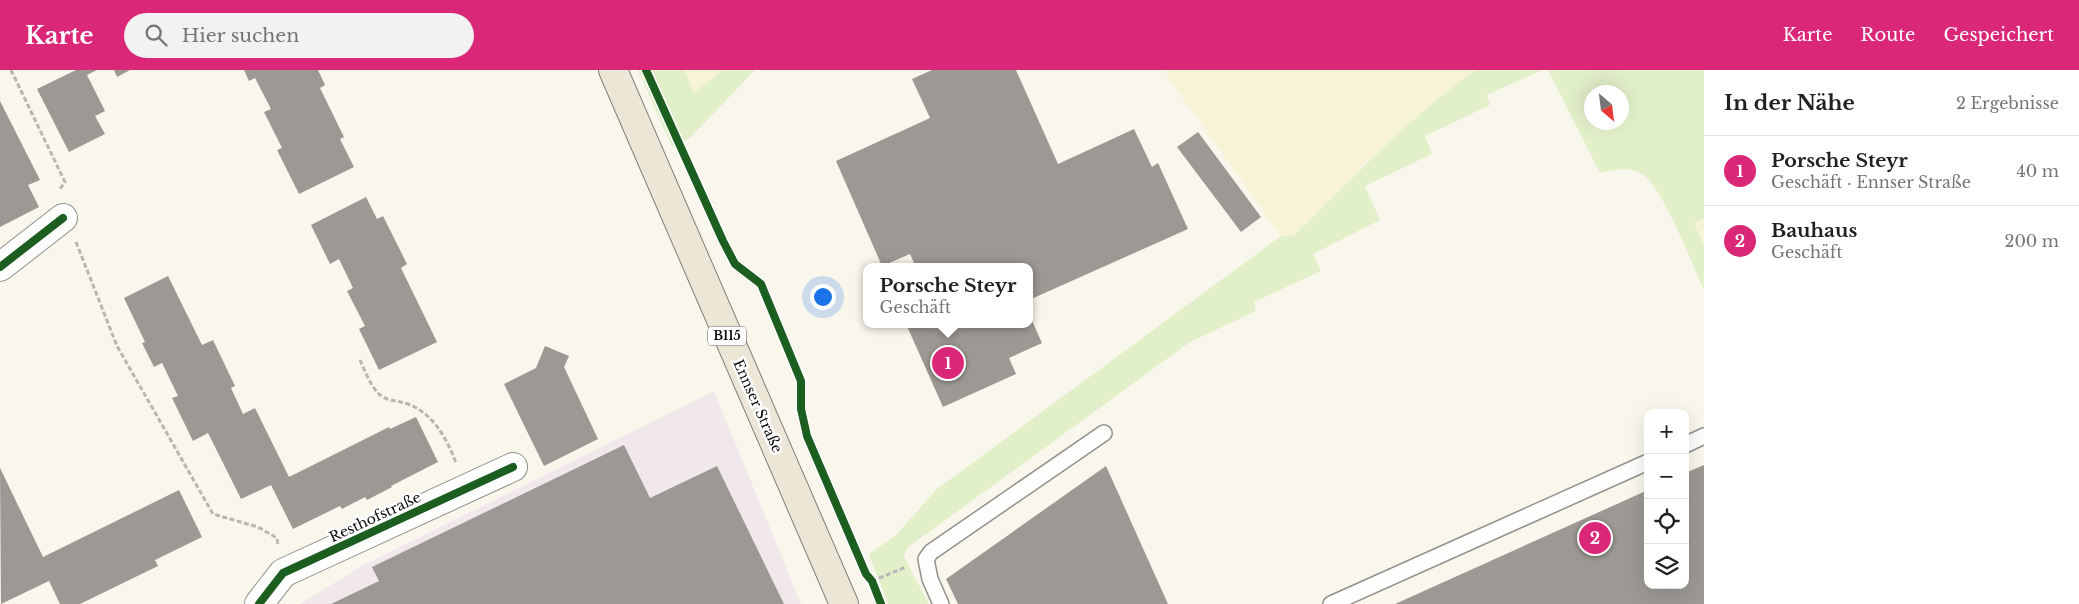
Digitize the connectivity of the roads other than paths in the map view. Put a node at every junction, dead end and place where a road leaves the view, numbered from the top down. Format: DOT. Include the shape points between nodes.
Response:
graph roads {
  1 [pos="613,70"];
  2 [pos="63,218"];
  3 [pos="0,267"];
  4 [pos="1104,433"];
  5 [pos="1704,436"];
  6 [pos="1689,443"];
  7 [pos="1644,464"];
  8 [pos="513,467"];
  9 [pos="259,604"];
  10 [pos="844,604"];
  11 [pos="941,604"];
  12 [pos="1331,604"];
  1 -- 10 [label="main road, Ennser Straße / B115"];
  2 -- 3 [label="street"];
  4 -- 11 [label="lane" via="931,552 926,559 930,579"];
  5 -- 6 [label="lane"];
  7 -- 12 [label="lane"];
  8 -- 9 [label="street, Resthofstraße" via="283,573"];
}
